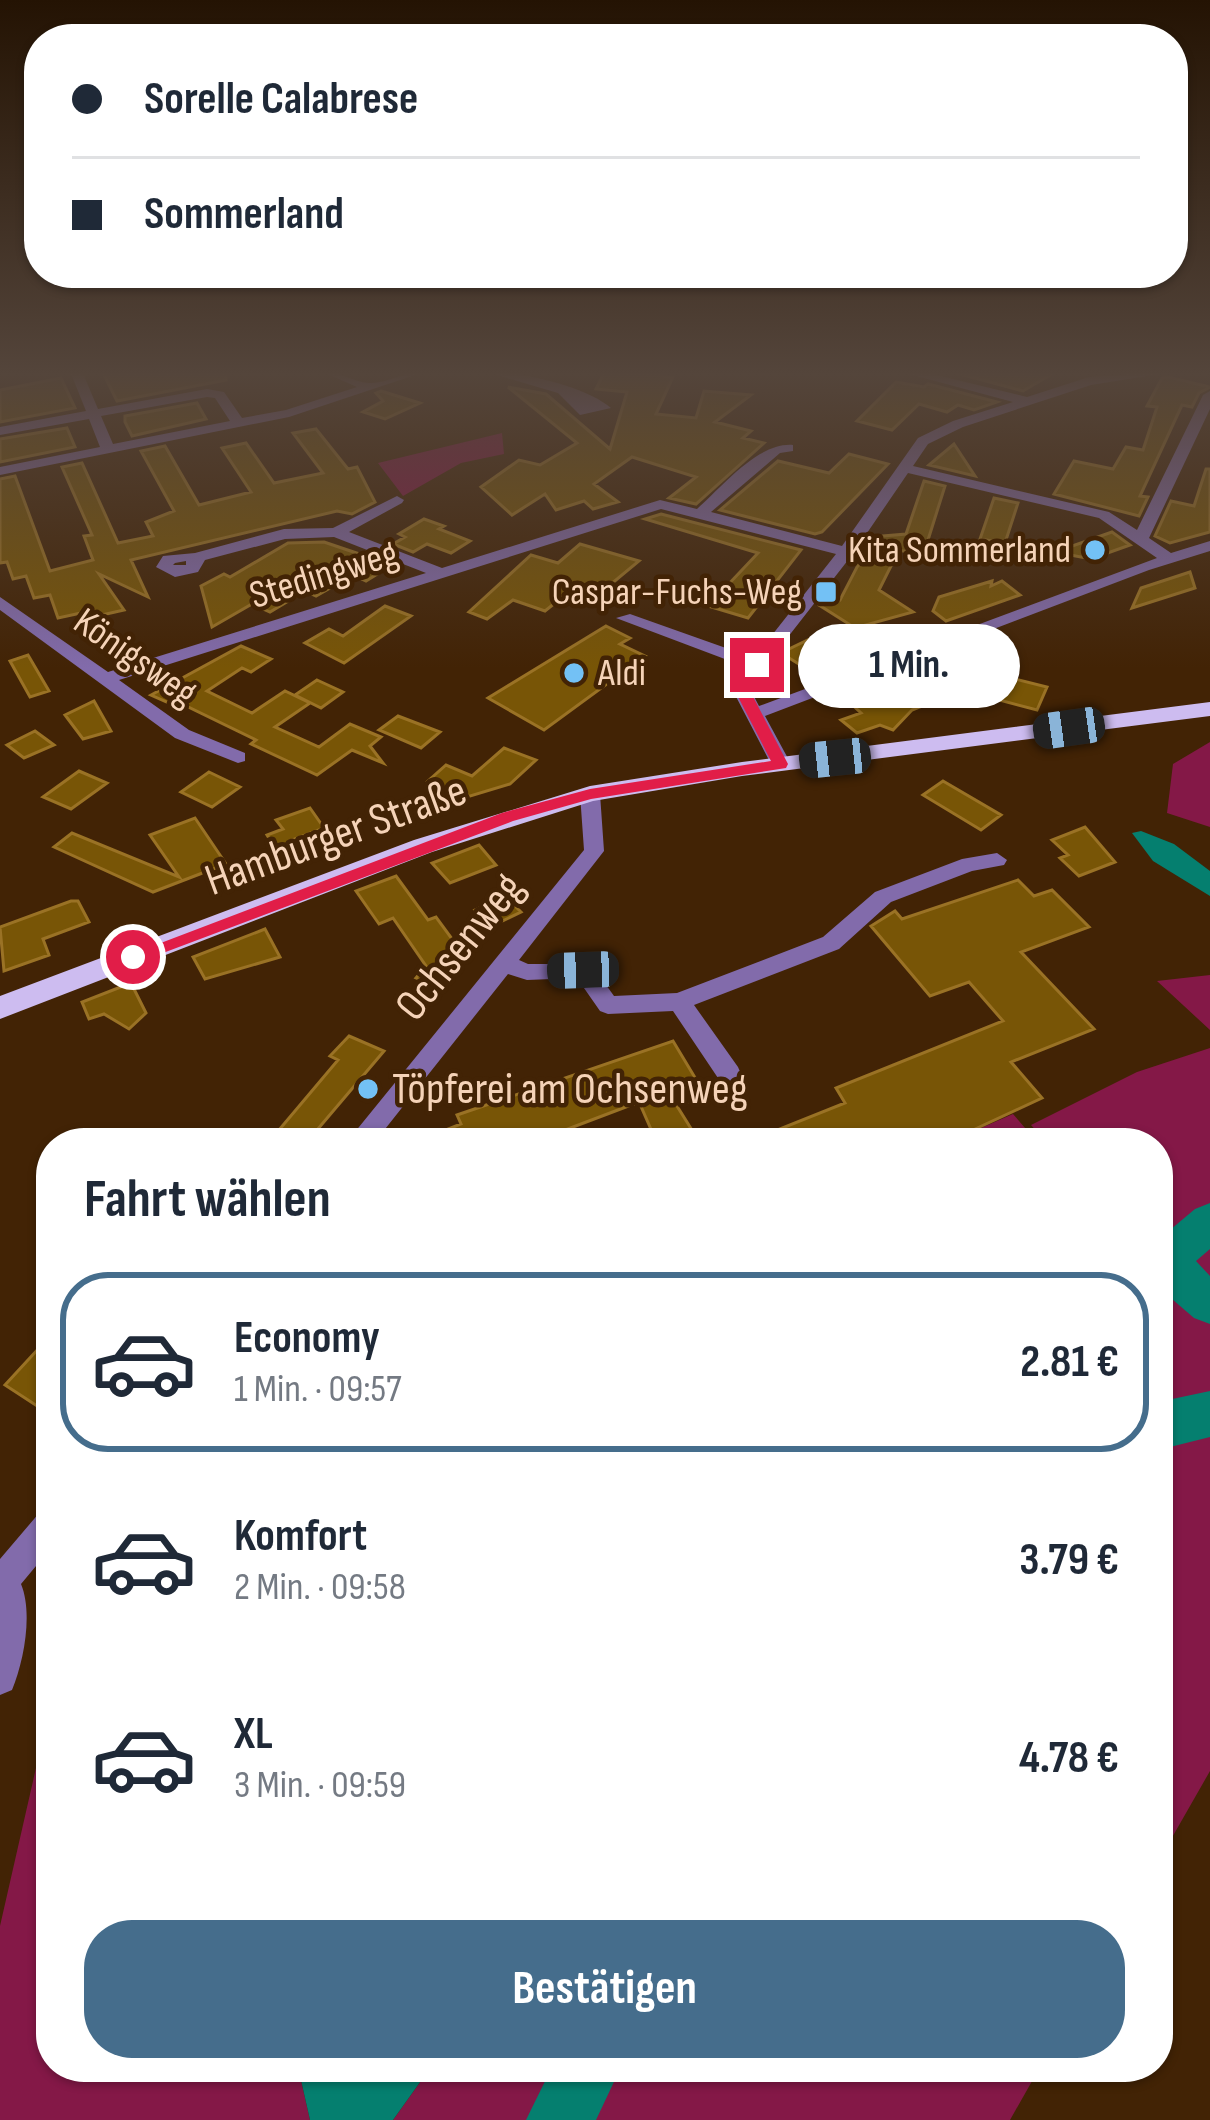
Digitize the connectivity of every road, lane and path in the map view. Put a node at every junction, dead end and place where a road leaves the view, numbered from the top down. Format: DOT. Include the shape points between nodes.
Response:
graph roads {
  1 [pos="751,470"];
  2 [pos="903,470"];
  3 [pos="912,470"];
  4 [pos="1174,470"];
  5 [pos="397,500"];
  6 [pos="702,512"];
  7 [pos="336,532"];
  8 [pos="1141,538"];
  9 [pos="1210,546"];
  10 [pos="846,552"];
  11 [pos="195,558"];
  12 [pos="1168,558"];
  13 [pos="441,573"];
  14 [pos="0,602"];
  15 [pos="624,618"];
  16 [pos="757,665"];
  17 [pos="104,679"];
  18 [pos="1210,709"];
  19 [pos="752,716"];
  20 [pos="238,757"];
  21 [pos="781,764"];
  22 [pos="590,794"];
  23 [pos="997,860"];
  24 [pos="506,964"];
  25 [pos="679,1002"];
  26 [pos="0,1008"];
  27 [pos="729,1074"];
  28 [pos="371,1128"];
  29 [pos="36,1541"];
  30 [pos="1,1582"];
  31 [pos="0,1678"];
  1 -- 6 [label="street"];
  2 -- 10 [label="street"];
  3 -- 8 [label="street" via="1088,510"];
  4 -- 8 [label="street"];
  5 -- 7 [label="street"];
  6 -- 10 [label="street, Stedingweg"];
  6 -- 13 [label="street, Stedingweg" via="660,504"];
  7 -- 11 [label="street" via="284,534"];
  7 -- 13 [label="street"];
  8 -- 12 [label="street"];
  9 -- 12 [label="street"];
  10 -- 16 [label="street"];
  12 -- 19 [label="street"];
  13 -- 17 [label="street, Stedingweg"];
  14 -- 17 [label="street, Königsweg"];
  15 -- 16 [label="street"];
  16 -- 19 [label="street" via="740,687"];
  17 -- 20 [label="street, Königsweg" via="182,734"];
  18 -- 21 [label="main road, Hamburger Straße"];
  19 -- 21 [label="street"];
  21 -- 22 [label="main road, Hamburger Straße"];
  22 -- 24 [label="street, Ochsenweg" via="594,851"];
  22 -- 26 [label="main road, Hamburger Straße" via="423,846"];
  23 -- 25 [label="street" via="883,897 831,944"];
  24 -- 25 [label="street" via="527,972 583,970 608,1005"];
  24 -- 28 [label="street, Ochsenweg"];
  25 -- 27 [label="street"];
  29 -- 30 [label="street"];
  30 -- 31 [label="street" via="12,1602"];
}
